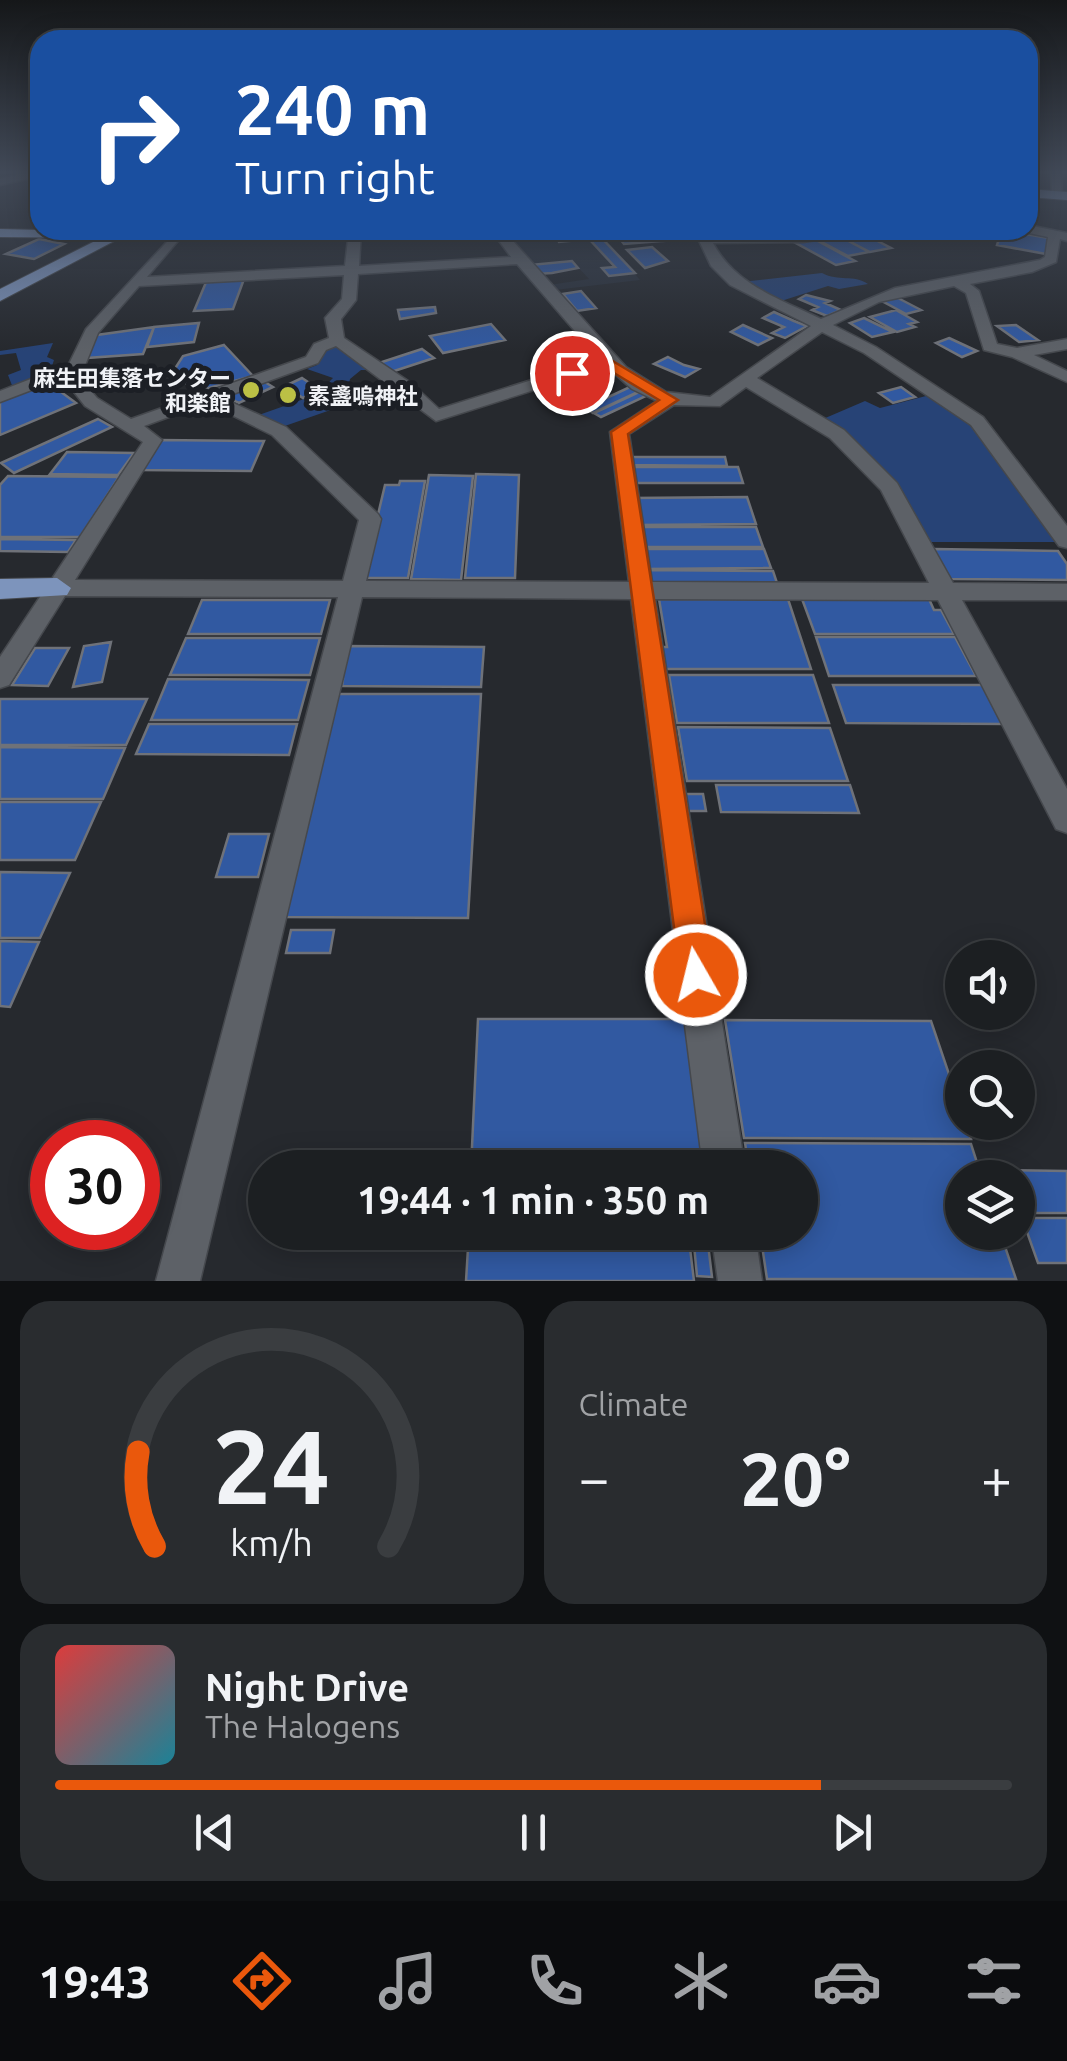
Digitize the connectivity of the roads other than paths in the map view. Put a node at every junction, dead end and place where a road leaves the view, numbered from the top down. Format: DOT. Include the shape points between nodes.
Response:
graph roads {
  1 [pos="1061,235"];
  2 [pos="97,240"];
  3 [pos="100,240"];
  4 [pos="178,240"];
  5 [pos="356,240"];
  6 [pos="507,240"];
  7 [pos="705,240"];
  8 [pos="515,260"];
  9 [pos="1045,263"];
  10 [pos="352,270"];
  11 [pos="1067,270"];
  12 [pos="136,282"];
  13 [pos="0,284"];
  14 [pos="960,284"];
  15 [pos="0,296"];
  16 [pos="820,326"];
  17 [pos="337,340"];
  18 [pos="1067,344"];
  19 [pos="1017,353"];
  20 [pos="606,362"];
  21 [pos="77,367"];
  22 [pos="1067,377"];
  23 [pos="746,380"];
  24 [pos="207,395"];
  25 [pos="0,397"];
  26 [pos="670,400"];
  27 [pos="130,425"];
  28 [pos="1067,541"];
  29 [pos="57,588"];
  30 [pos="0,589"];
  31 [pos="351,589"];
  32 [pos="642,590"];
  33 [pos="948,592"];
  34 [pos="1067,592"];
  35 [pos="0,678"];
  36 [pos="1067,819"];
  37 [pos="721,1150"];
  38 [pos="736,1250"];
  39 [pos="178,1281"];
  40 [pos="740,1281"];
  1 -- 9 [label="street"];
  2 -- 13 [label="main road"];
  3 -- 15 [label="main road"];
  4 -- 12 [label="street"];
  5 -- 10 [label="street"];
  6 -- 8 [label="street"];
  7 -- 16 [label="street" via="735,282"];
  8 -- 10 [label="street"];
  8 -- 20 [label="street" via="552,291"];
  9 -- 11 [label="street"];
  9 -- 14 [label="street"];
  10 -- 12 [label="street"];
  10 -- 17 [label="street" via="349,300 333,318"];
  12 -- 21 [label="street" via="91,332"];
  14 -- 16 [label="street" via="876,298"];
  14 -- 19 [label="street" via="972,292 990,348"];
  16 -- 23 [label="street"];
  16 -- 28 [label="street" via="977,421"];
  17 -- 20 [label="street" via="436,416"];
  17 -- 24 [label="street" via="320,347 312,360"];
  18 -- 19 [label="street"];
  19 -- 22 [label="street"];
  20 -- 26 [label="street"];
  21 -- 25 [label="street"];
  21 -- 27 [label="street" via="71,378 91,402"];
  23 -- 26 [label="street" via="714,402"];
  23 -- 33 [label="street" via="837,434 890,487"];
  24 -- 27 [label="street"];
  24 -- 31 [label="street" via="279,431 368,514"];
  26 -- 32 [label="street" via="620,432"];
  27 -- 29 [label="street" via="152,440"];
  29 -- 30 [label="main road"];
  29 -- 31 [label="street"];
  29 -- 35 [label="street"];
  31 -- 32 [label="street"];
  31 -- 39 [label="street"];
  32 -- 33 [label="street"];
  32 -- 37 [label="street"];
  33 -- 34 [label="street"];
  33 -- 36 [label="street"];
  38 -- 40 [label="street"];
}
